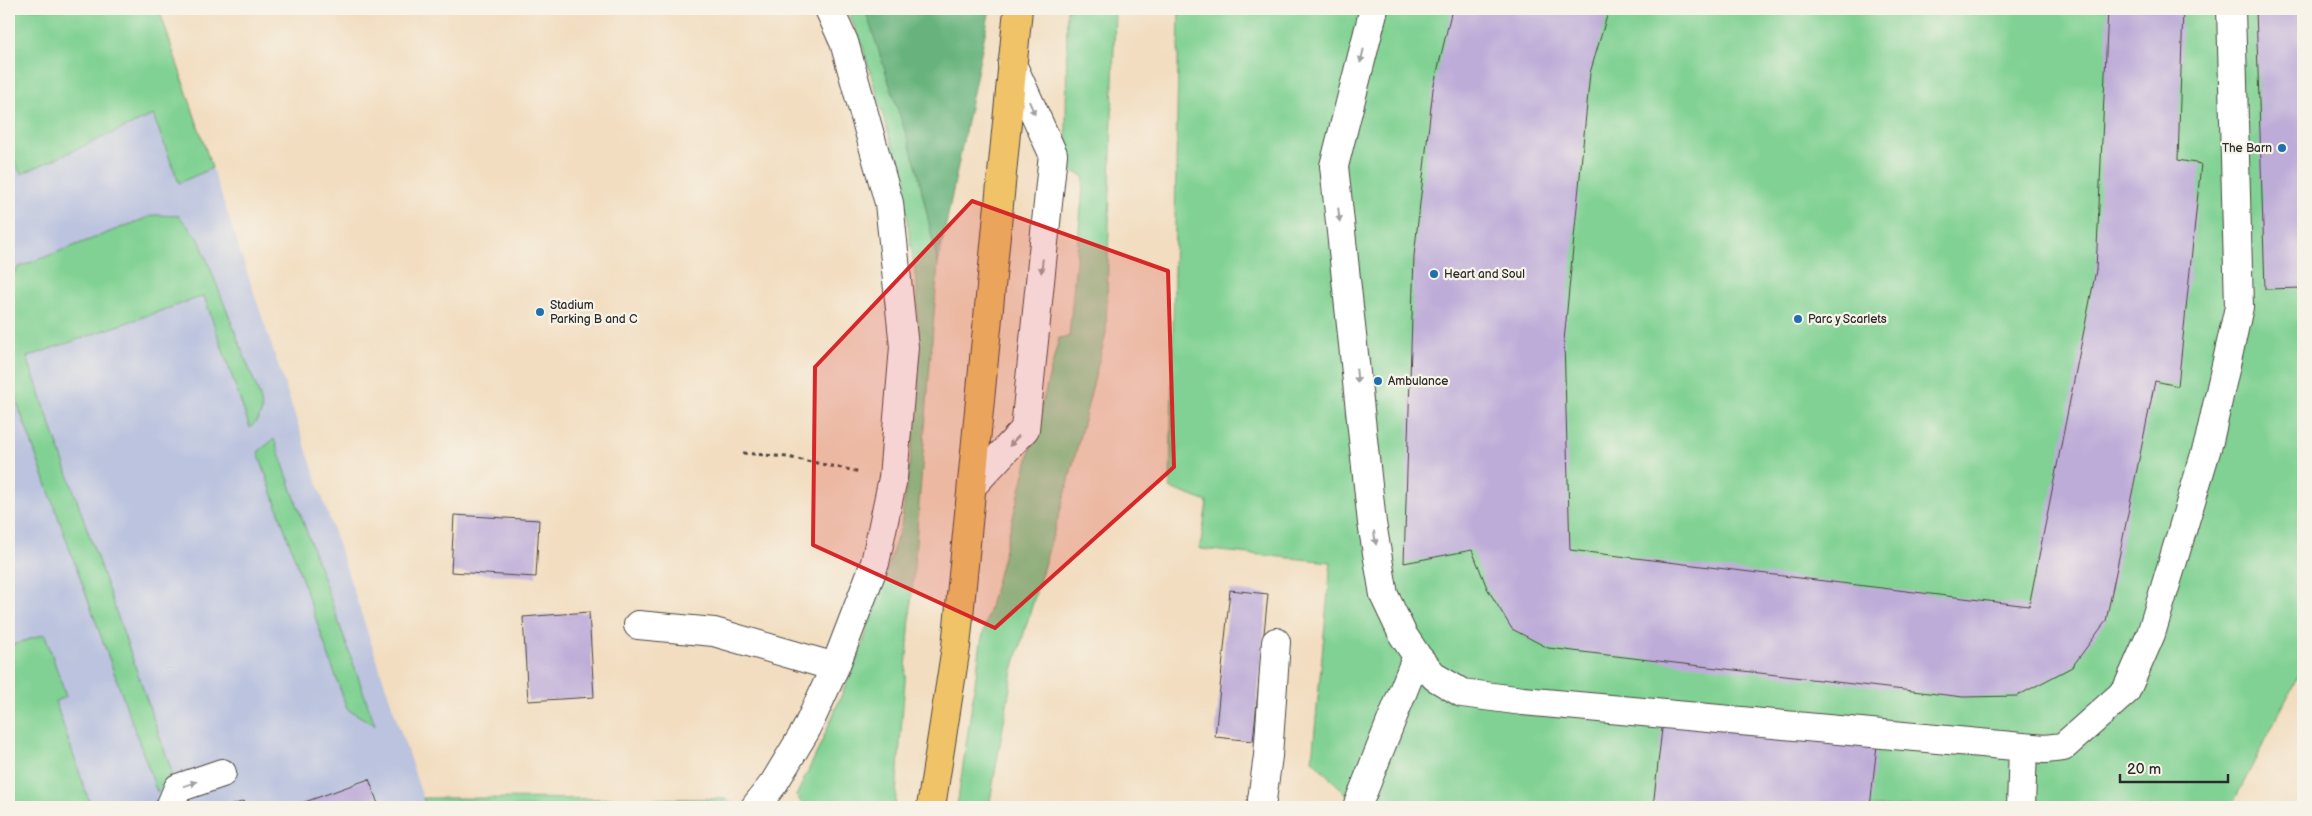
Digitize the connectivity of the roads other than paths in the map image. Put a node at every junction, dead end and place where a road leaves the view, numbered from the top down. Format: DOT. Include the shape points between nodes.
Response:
graph roads {
  1 [pos="829,9"];
  2 [pos="1018,9"];
  3 [pos="1374,9"];
  4 [pos="2231,9"];
  5 [pos="1012,64"];
  6 [pos="972,486"];
  7 [pos="638,625"];
  8 [pos="1276,642"];
  9 [pos="1417,656"];
  10 [pos="835,667"];
  11 [pos="2022,747"];
  12 [pos="222,773"];
  13 [pos="170,807"];
  14 [pos="755,807"];
  15 [pos="931,807"];
  16 [pos="1261,807"];
  17 [pos="1357,807"];
  18 [pos="2022,807"];
  1 -- 10 [label="lane" via="844,42 889,203 904,347 893,478 875,563"];
  2 -- 5 [label="main road"];
  3 -- 9 [label="lane, one-way" via="1334,166 1372,523 1384,594"];
  4 -- 11 [label="lane" via="2239,307 2209,441 2152,634 2126,692 2063,747"];
  5 -- 6 [label="main road"];
  5 -- 6 [label="lane, one-way" via="1053,154 1026,429"];
  6 -- 15 [label="main road" via="956,647"];
  7 -- 10 [label="lane" via="714,632"];
  8 -- 16 [label="lane"];
  9 -- 11 [label="lane" via="1435,676 1462,693"];
  9 -- 17 [label="lane"];
  10 -- 14 [label="lane" via="806,730 774,783"];
  11 -- 18 [label="lane"];
  13 -- 12 [label="lane, one-way" via="178,788"];
}
